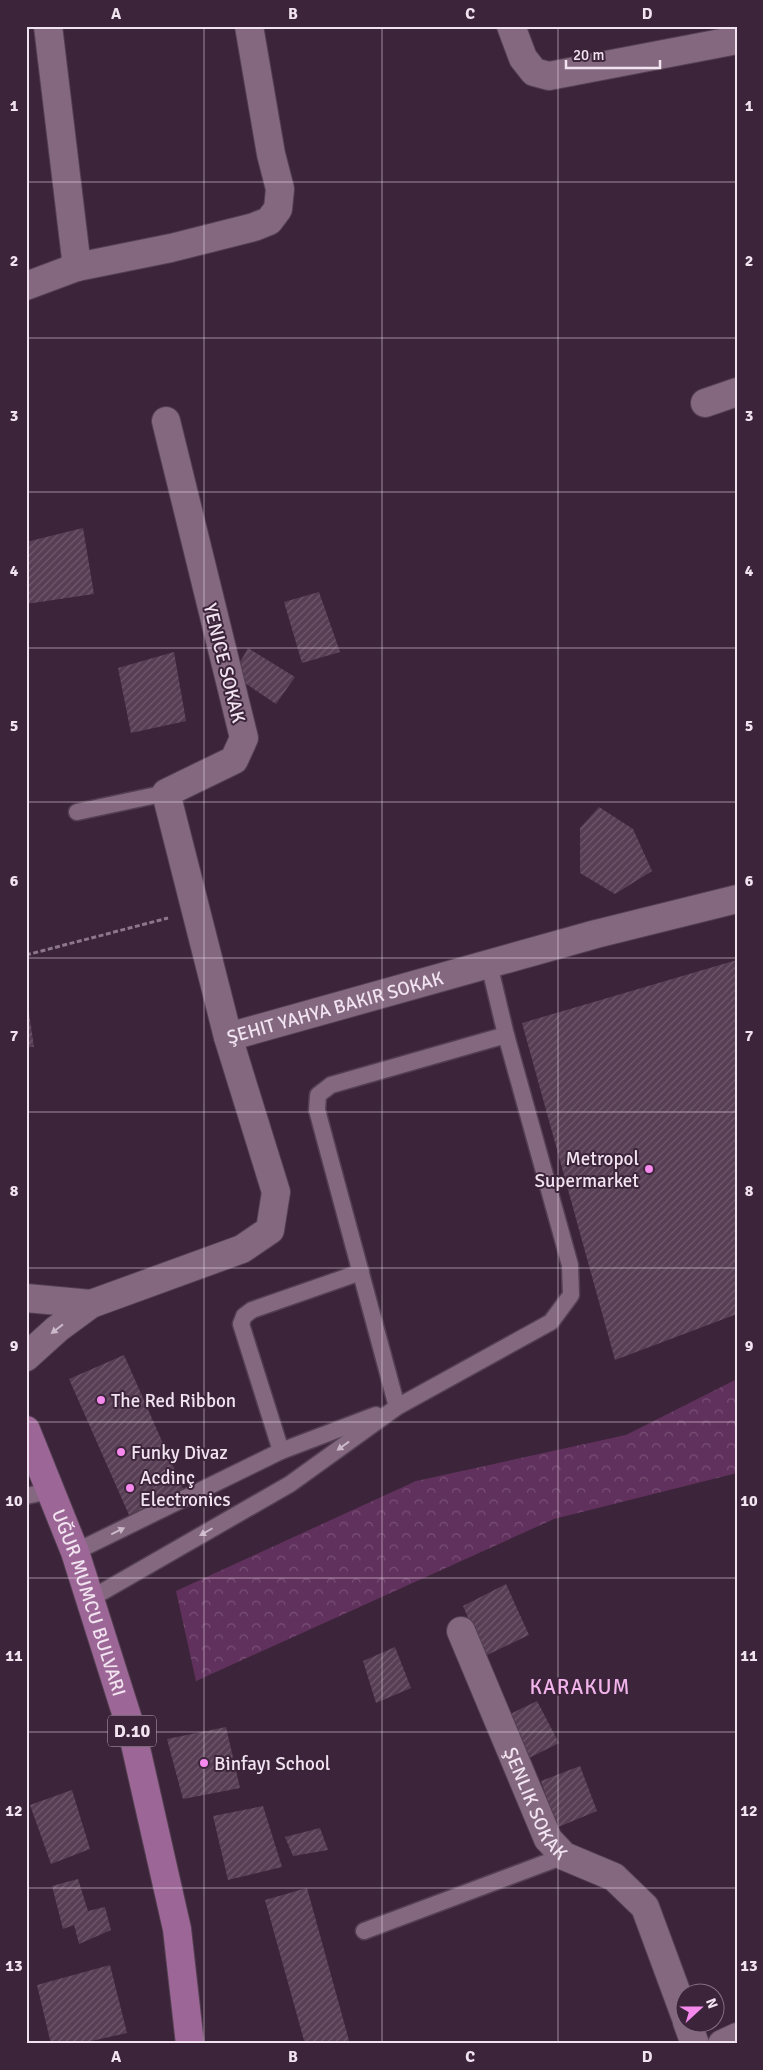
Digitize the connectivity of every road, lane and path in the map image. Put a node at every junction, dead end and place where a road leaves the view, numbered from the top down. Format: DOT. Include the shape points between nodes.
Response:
graph roads {
  1 [pos="48,26"];
  2 [pos="249,26"];
  3 [pos="511,26"];
  4 [pos="737,40"];
  5 [pos="77,267"];
  6 [pos="26,286"];
  7 [pos="737,392"];
  8 [pos="706,403"];
  9 [pos="166,421"];
  10 [pos="166,793"];
  11 [pos="76,812"];
  12 [pos="737,899"];
  13 [pos="196,911"];
  14 [pos="26,955"];
  15 [pos="489,964"];
  16 [pos="506,1035"];
  17 [pos="228,1037"];
  18 [pos="361,1272"];
  19 [pos="26,1298"];
  20 [pos="91,1304"];
  21 [pos="26,1357"];
  22 [pos="397,1408"];
  23 [pos="26,1430"];
  24 [pos="282,1451"];
  25 [pos="38,1494"];
  26 [pos="74,1552"];
  27 [pos="90,1599"];
  28 [pos="461,1631"];
  29 [pos="564,1856"];
  30 [pos="364,1931"];
  31 [pos="676,1991"];
  32 [pos="691,2032"];
  33 [pos="737,2037"];
  34 [pos="190,2044"];
  35 [pos="695,2044"];
  36 [pos="722,2044"];
  1 -- 5 [label="street"];
  2 -- 5 [label="street" via="280,189 278,209 269,221 254,227"];
  3 -- 4 [label="street" via="523,58 534,72 549,76"];
  5 -- 6 [label="street"];
  7 -- 8 [label="street"];
  9 -- 10 [label="street, YENICE SOKAK" via="244,738 234,760"];
  10 -- 11 [label="lane"];
  10 -- 13 [label="street"];
  12 -- 15 [label="street"];
  13 -- 14 [label="path"];
  13 -- 17 [label="street"];
  15 -- 16 [label="lane"];
  15 -- 17 [label="street"];
  16 -- 18 [label="lane" via="331,1085 318,1095 317,1110"];
  16 -- 22 [label="lane" via="570,1264 571,1295 552,1322"];
  17 -- 20 [label="street" via="276,1192 270,1230 242,1249"];
  18 -- 22 [label="lane"];
  18 -- 24 [label="lane" via="252,1310 244,1316 241,1324"];
  19 -- 20 [label="street"];
  20 -- 21 [label="street, one-way"];
  22 -- 24 [label="lane"];
  22 -- 27 [label="lane, one-way" via="290,1484"];
  23 -- 25 [label="main road, D.10"];
  26 -- 24 [label="lane, one-way"];
  25 -- 26 [label="main road, D.10"];
  26 -- 27 [label="main road, D.10"];
  27 -- 34 [label="main road, D.10" via="136,1744 177,1929"];
  28 -- 29 [label="street, ŞENLIK SOKAK" via="548,1840"];
  29 -- 30 [label="lane"];
  29 -- 31 [label="street, ŞENLIK SOKAK" via="614,1877 645,1907"];
  32 -- 35 [label="street"];
  33 -- 36 [label="street"];
}
